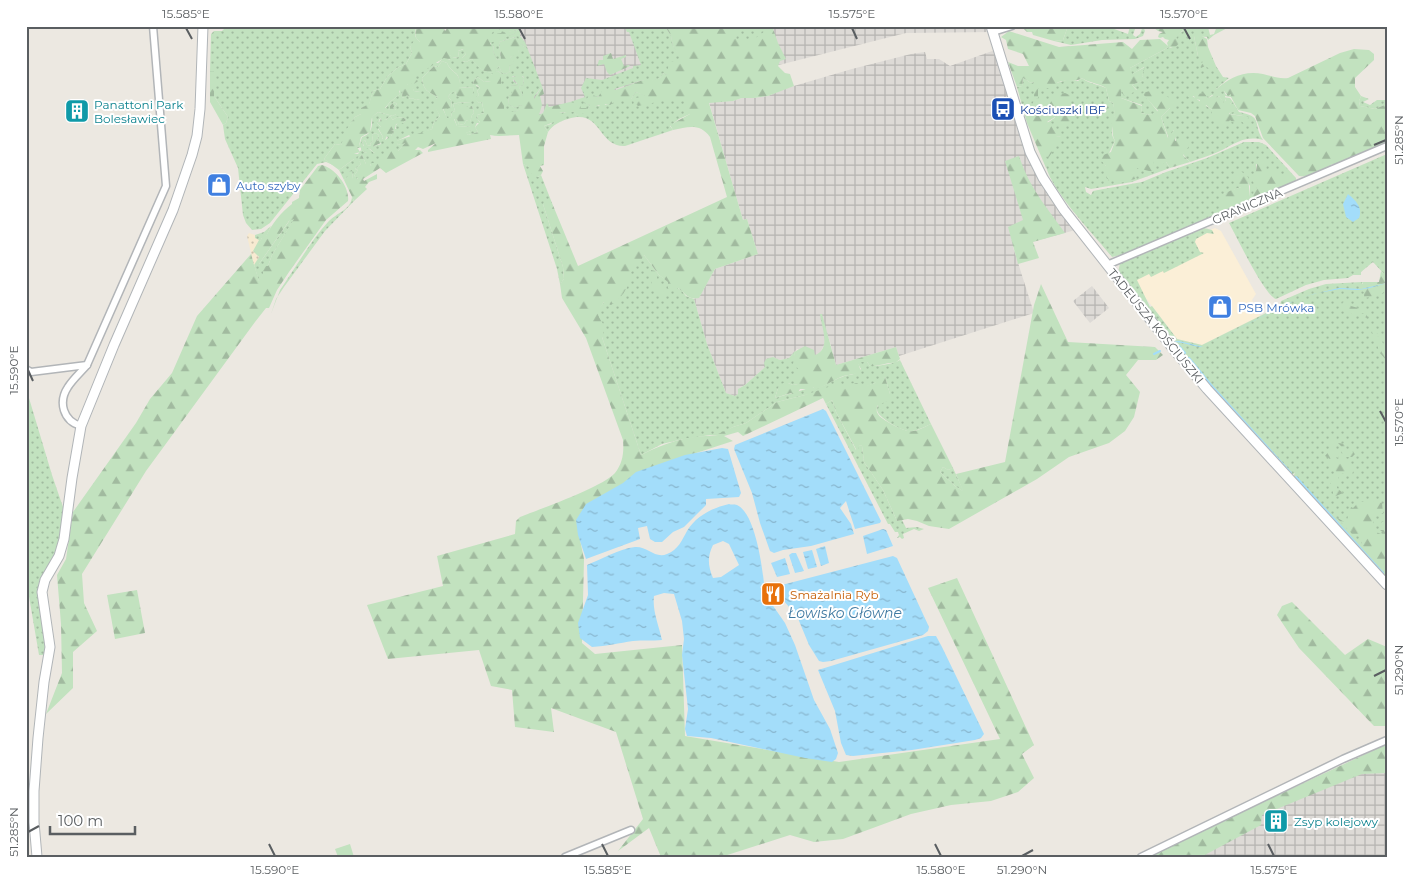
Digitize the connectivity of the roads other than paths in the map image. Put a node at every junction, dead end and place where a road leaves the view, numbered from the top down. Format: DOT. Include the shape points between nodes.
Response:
graph roads {
  1 [pos="153,26"];
  2 [pos="203,26"];
  3 [pos="1012,26"];
  4 [pos="992,29"];
  5 [pos="1387,146"];
  6 [pos="1107,265"];
  7 [pos="87,365"];
  8 [pos="26,369"];
  9 [pos="81,426"];
  10 [pos="1387,585"];
  11 [pos="1387,740"];
  12 [pos="631,830"];
  13 [pos="37,857"];
  14 [pos="565,857"];
  15 [pos="1141,857"];
  1 -- 7 [label="street" via="166,186"];
  2 -- 9 [label="street" via="200,109 190,162 173,210"];
  3 -- 4 [label="street"];
  4 -- 6 [label="street, TADEUSZA KOŚCIUSZKI" via="1034,161 1060,204"];
  5 -- 6 [label="street, GRANICZNA"];
  6 -- 10 [label="street, TADEUSZA KOŚCIUSZKI" via="1223,407"];
  7 -- 8 [label="street" via="31,372"];
  7 -- 9 [label="street" via="70,384 64,397 64,411 68,419"];
  9 -- 13 [label="street" via="64,539 42,592 50,647 34,791"];
  11 -- 15 [label="street"];
  12 -- 14 [label="street"];
}
